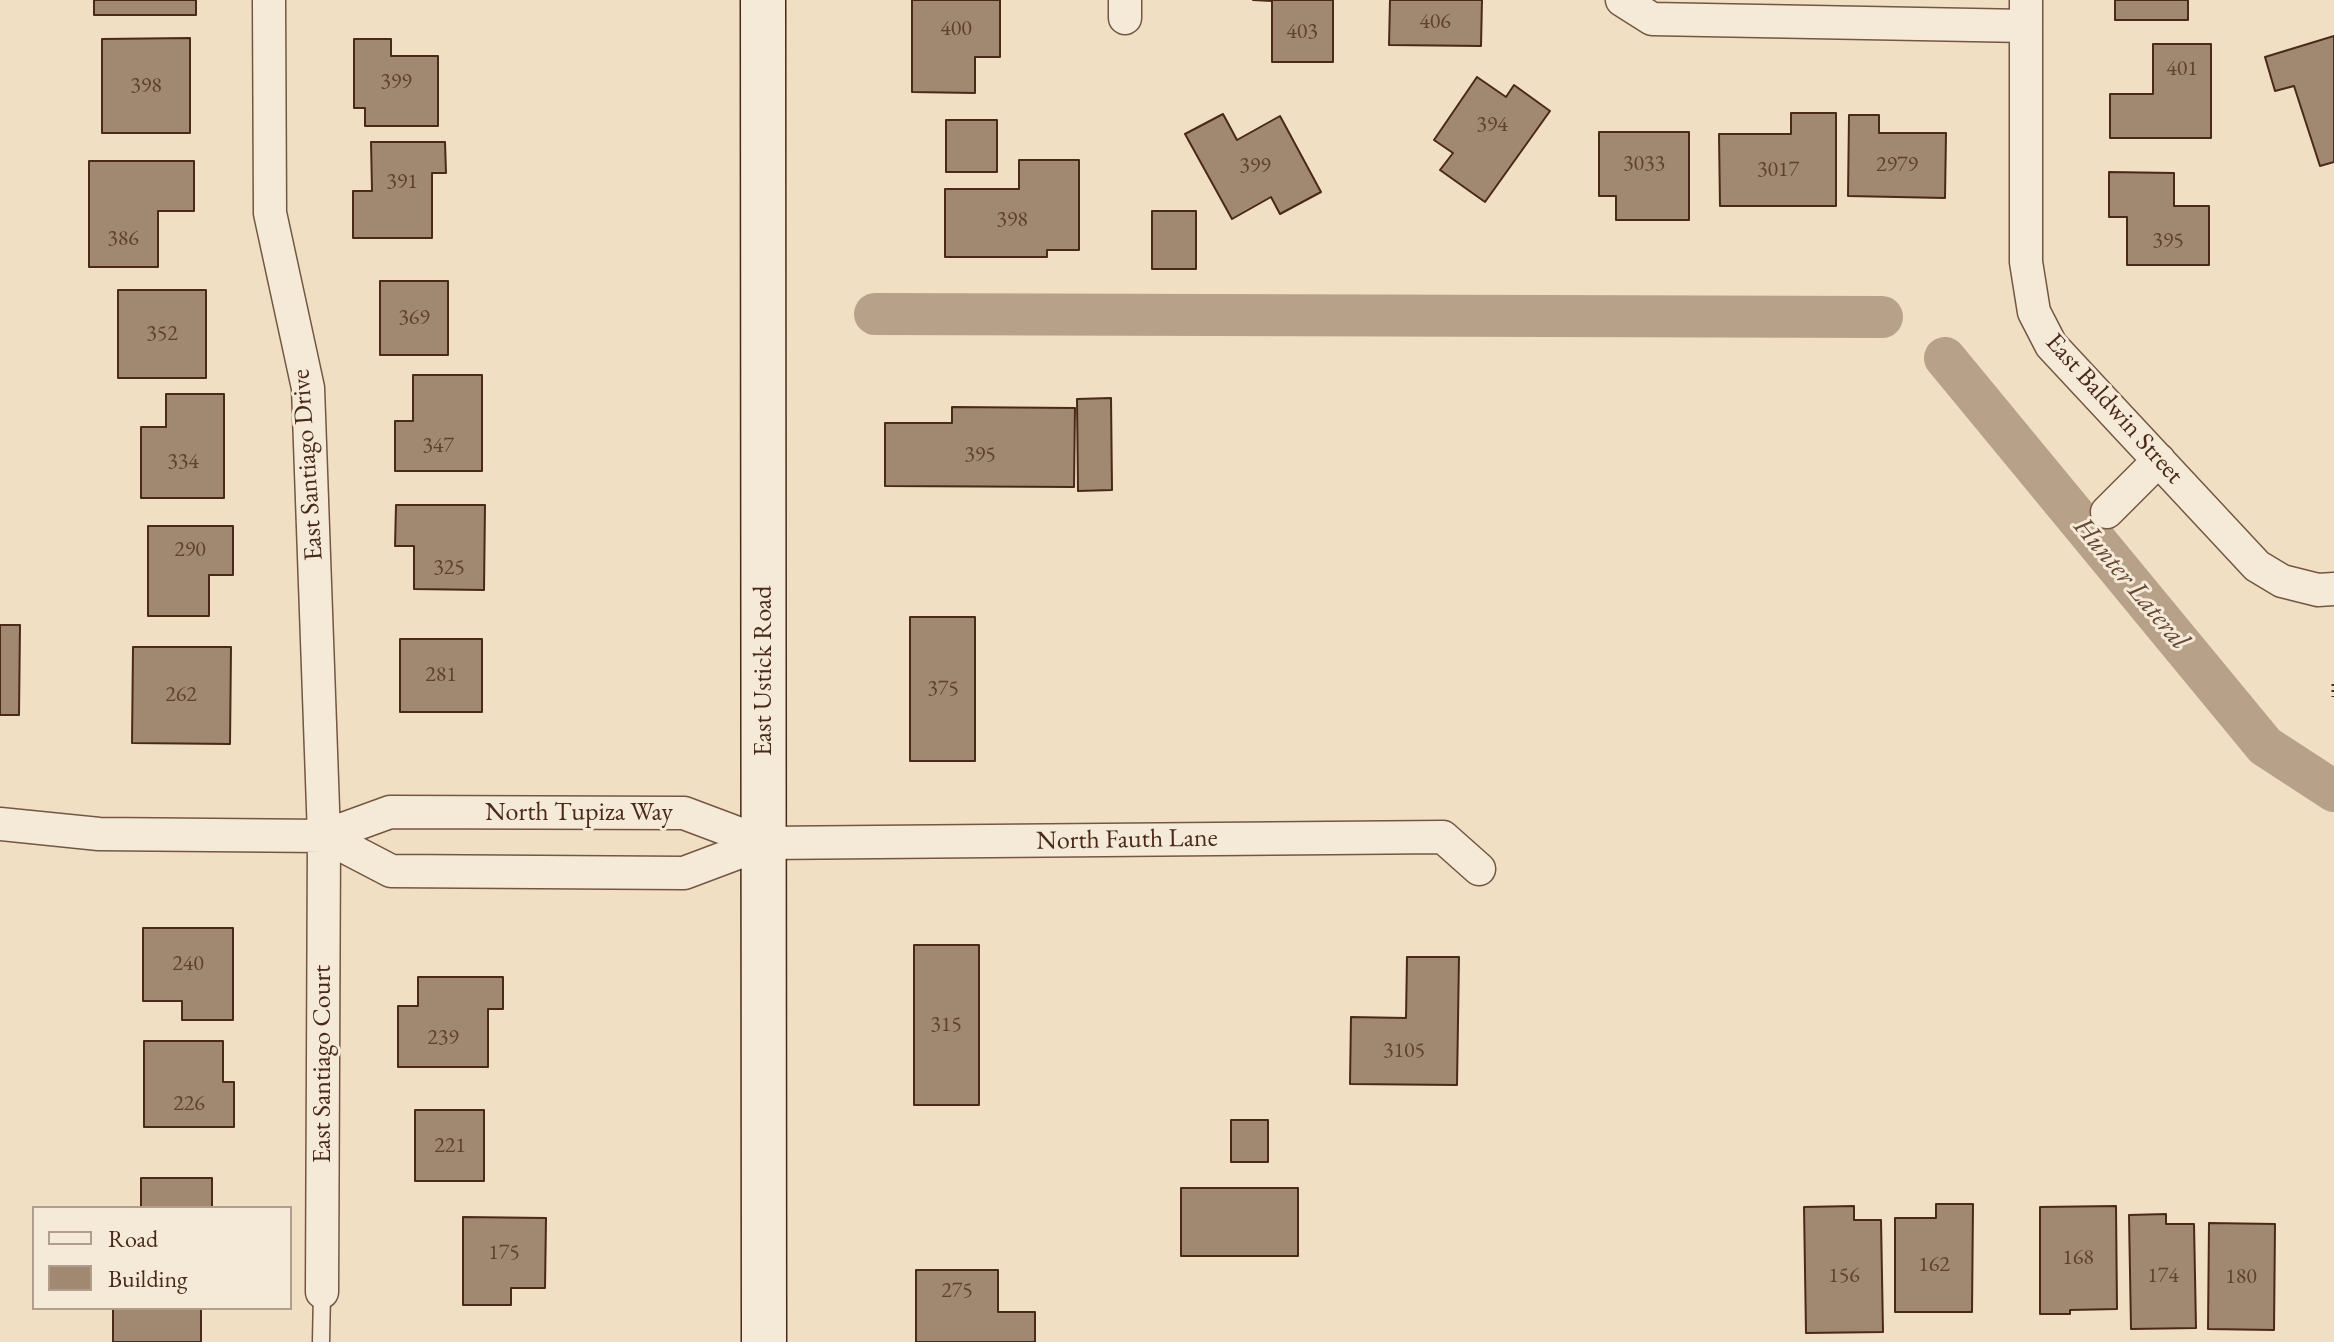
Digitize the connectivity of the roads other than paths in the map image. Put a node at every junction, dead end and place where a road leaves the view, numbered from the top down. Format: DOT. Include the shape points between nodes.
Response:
graph roads {
  1 [pos="269,0"];
  2 [pos="763,0"];
  3 [pos="1622,0"];
  4 [pos="2026,13"];
  5 [pos="2159,460"];
  6 [pos="2107,512"];
  7 [pos="2334,589"];
  8 [pos="0,824"];
  9 [pos="324,836"];
  10 [pos="764,843"];
  11 [pos="1479,869"];
  12 [pos="322,1292"];
  13 [pos="321,1342"];
  14 [pos="764,1342"];
  1 -- 9 [label="street, East Santiago Drive" via="270,213 308,388"];
  2 -- 10 [label="main road, East Ustick Road"];
  3 -- 4 [label="street" via="1652,19"];
  4 -- 5 [label="street, East Baldwin Street" via="2026,262 2034,312 2051,345"];
  5 -- 6 [label="street"];
  5 -- 7 [label="street, East Baldwin Street" via="2257,566 2282,581"];
  8 -- 9 [label="street, North Tupiza Way" via="99,834"];
  9 -- 10 [label="street, North Tupiza Way" via="390,812 684,813"];
  9 -- 10 [label="street, North Tupiza Way" via="391,871 684,873"];
  9 -- 12 [label="street, East Santiago Court"];
  10 -- 11 [label="street, North Fauth Lane" via="1443,837"];
  10 -- 14 [label="main road, East Ustick Road"];
  12 -- 13 [label="lane"];
}
